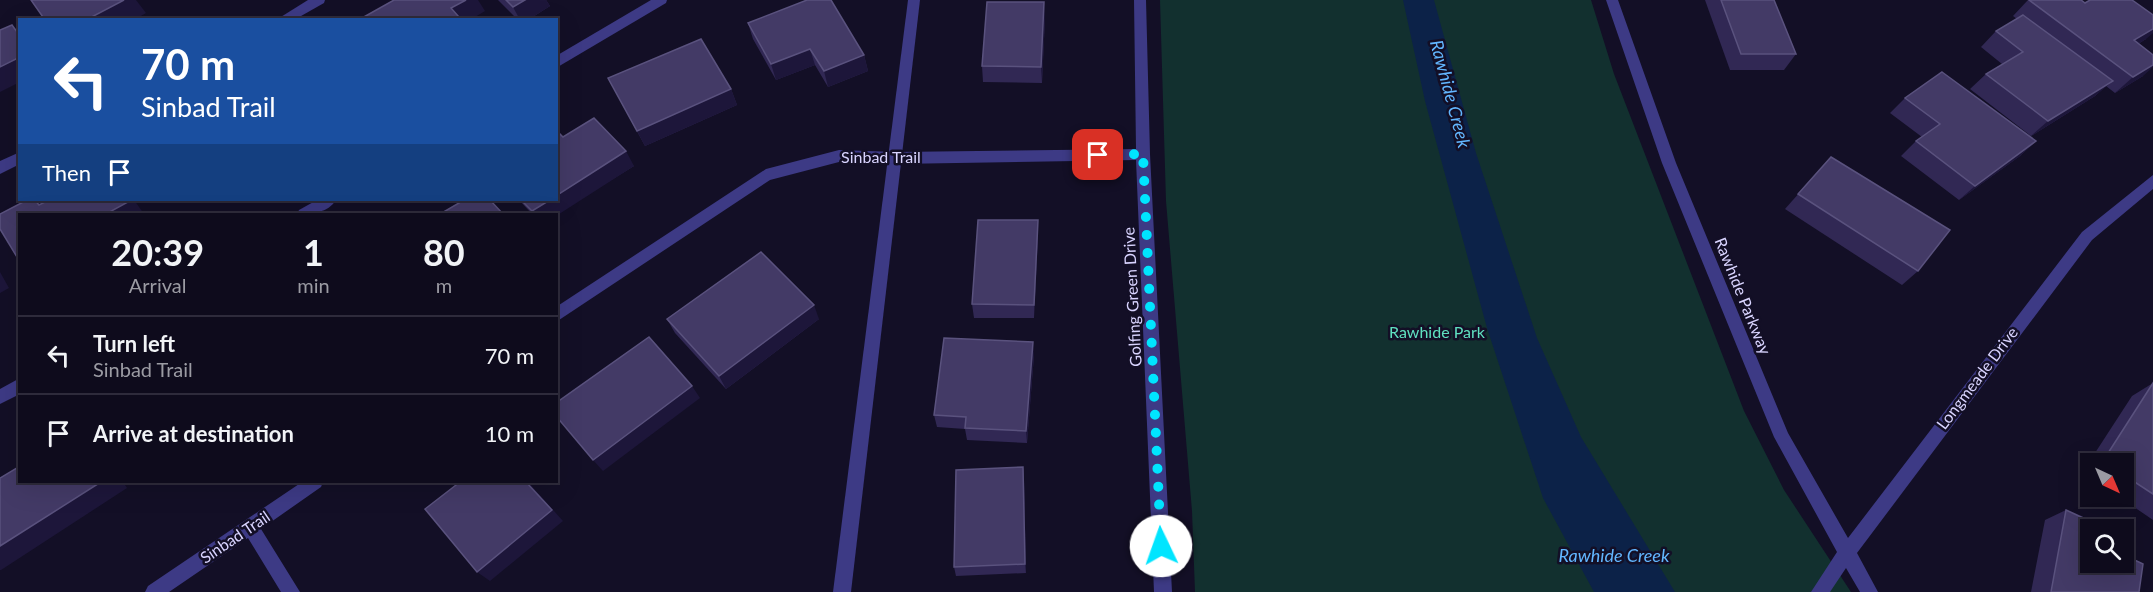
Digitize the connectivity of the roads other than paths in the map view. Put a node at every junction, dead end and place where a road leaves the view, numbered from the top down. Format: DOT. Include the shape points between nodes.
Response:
graph roads {
  1 [pos="319,0"];
  2 [pos="661,0"];
  3 [pos="914,0"];
  4 [pos="1140,0"];
  5 [pos="1612,0"];
  6 [pos="286,18"];
  7 [pos="558,62"];
  8 [pos="1143,154"];
  9 [pos="896,158"];
  10 [pos="18,159"];
  11 [pos="0,168"];
  12 [pos="2153,181"];
  13 [pos="327,201"];
  14 [pos="306,213"];
  15 [pos="558,315"];
  16 [pos="18,386"];
  17 [pos="0,397"];
  18 [pos="314,483"];
  19 [pos="250,526"];
  20 [pos="1847,553"];
  21 [pos="154,592"];
  22 [pos="291,592"];
  23 [pos="842,592"];
  24 [pos="1163,592"];
  25 [pos="1820,592"];
  26 [pos="1869,592"];
  1 -- 6 [label="street"];
  2 -- 7 [label="street"];
  3 -- 9 [label="street"];
  4 -- 8 [label="street, Golfing Green Drive"];
  5 -- 20 [label="street, Rawhide Parkway" via="1669,163 1782,436"];
  8 -- 9 [label="street, Sinbad Trail"];
  8 -- 24 [label="street, Golfing Green Drive"];
  9 -- 15 [label="street, Sinbad Trail" via="839,156 766,175"];
  9 -- 23 [label="street"];
  10 -- 11 [label="street"];
  12 -- 20 [label="street, Longmeade Drive" via="2087,236"];
  13 -- 14 [label="street"];
  16 -- 17 [label="street"];
  18 -- 19 [label="street, Sinbad Trail"];
  19 -- 21 [label="street, Sinbad Trail"];
  19 -- 22 [label="street"];
  20 -- 25 [label="street, Longmeade Drive"];
  20 -- 26 [label="street, Rawhide Parkway"];
}
